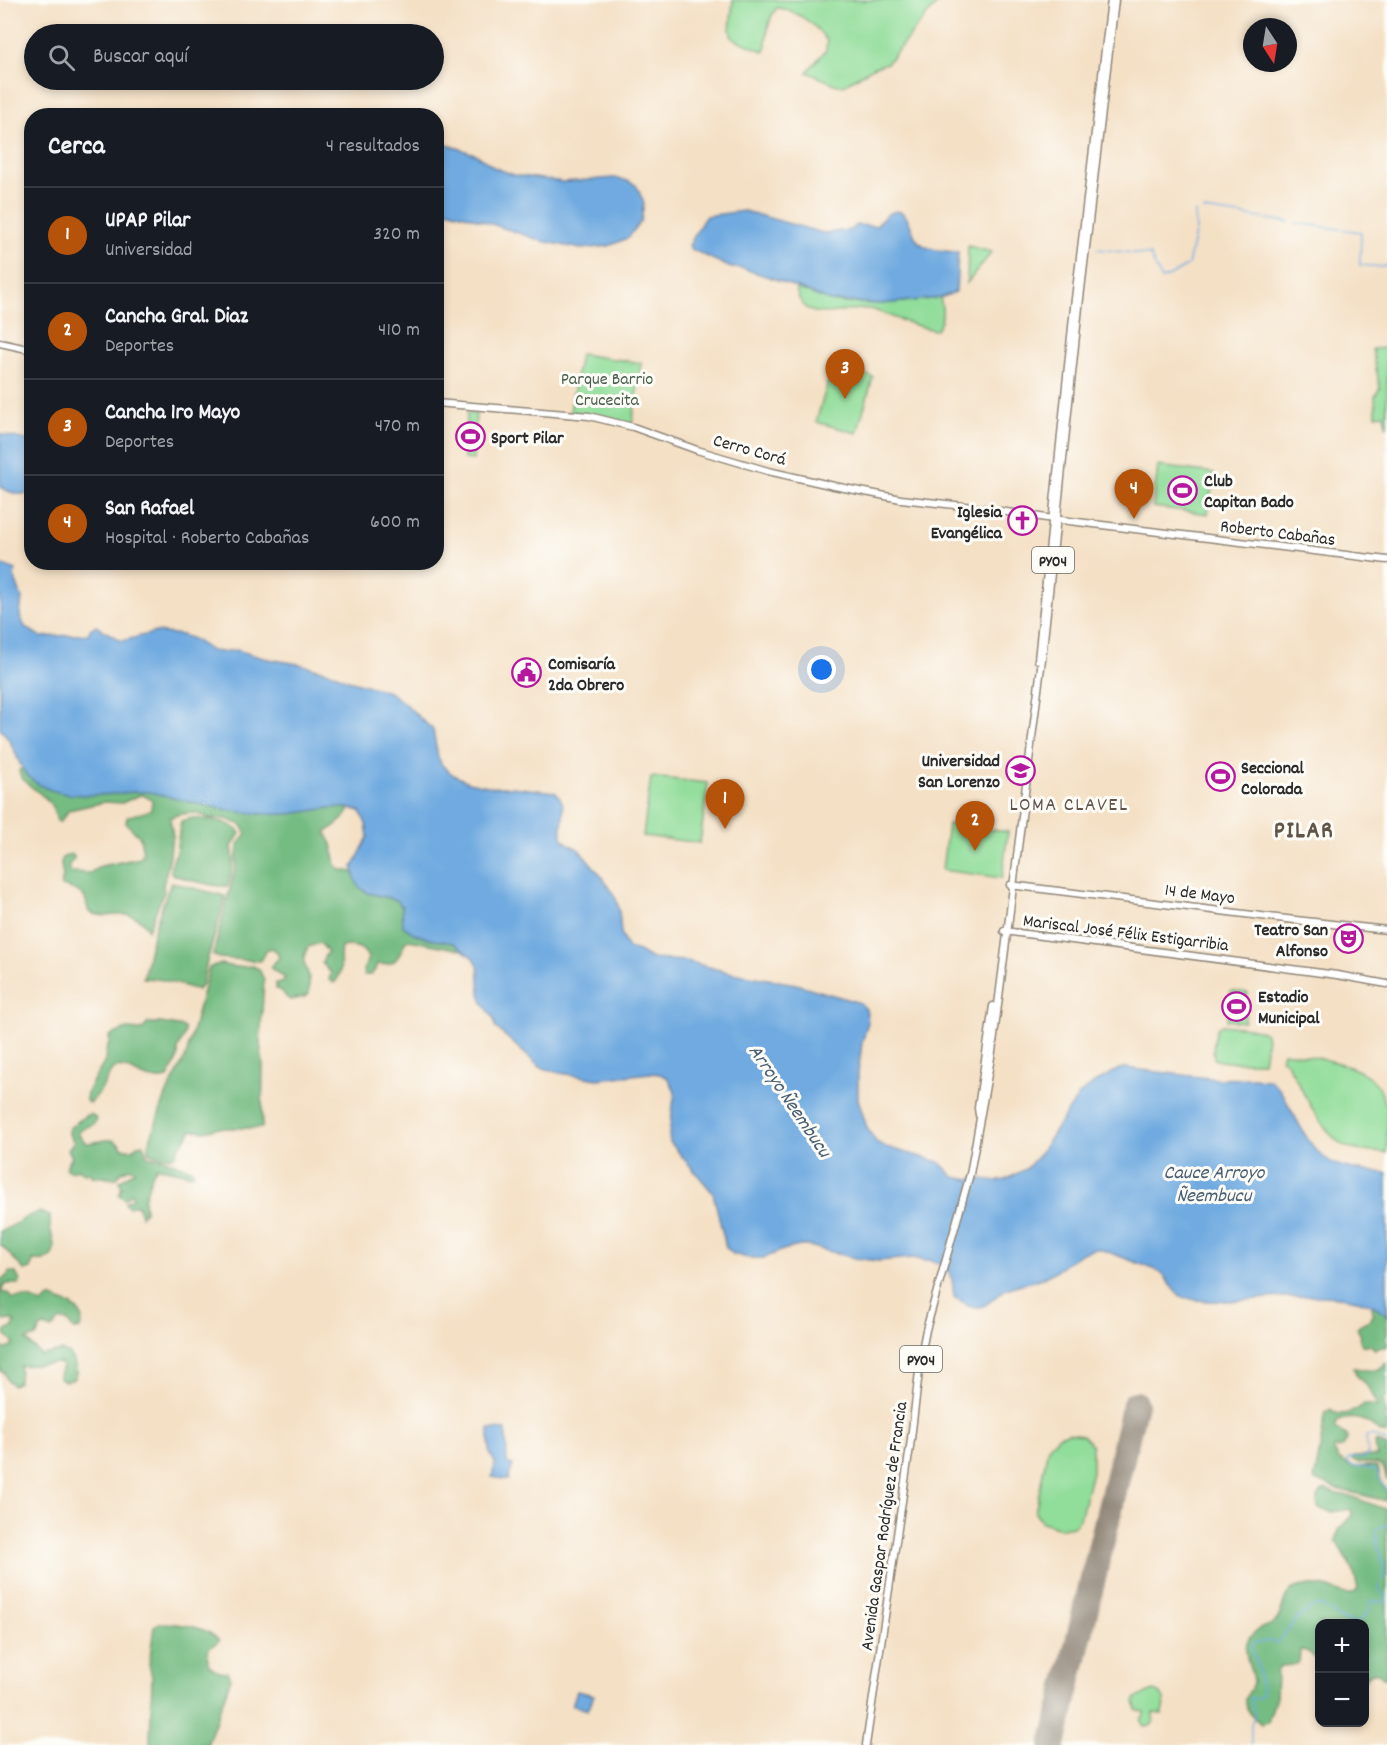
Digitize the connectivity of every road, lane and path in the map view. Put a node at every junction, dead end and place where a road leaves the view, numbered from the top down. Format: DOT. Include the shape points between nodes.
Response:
graph roads {
  1 [pos="1113,0"];
  2 [pos="0,343"];
  3 [pos="24,348"];
  4 [pos="444,404"];
  5 [pos="1055,519"];
  6 [pos="1387,560"];
  7 [pos="1012,885"];
  8 [pos="1387,930"];
  9 [pos="1006,932"];
  10 [pos="1387,984"];
  11 [pos="866,1745"];
  1 -- 5 [label="main road, PY04" via="1107,22 1074,307"];
  2 -- 3 [label="main road"];
  4 -- 5 [label="main road, Cerro Corá" via="589,416 758,468 834,486"];
  5 -- 6 [label="main road, Roberto Cabañas"];
  5 -- 7 [label="main road, PY04" via="1042,659"];
  7 -- 8 [label="main road, 14 de Mayo"];
  7 -- 9 [label="main road, PY04"];
  9 -- 10 [label="main road, Mariscal José Félix Estigarribia"];
  9 -- 11 [label="main road, Avenida Gaspar Rodríguez de Francia / PY04" via="992,1052 970,1174 921,1355"];
}
